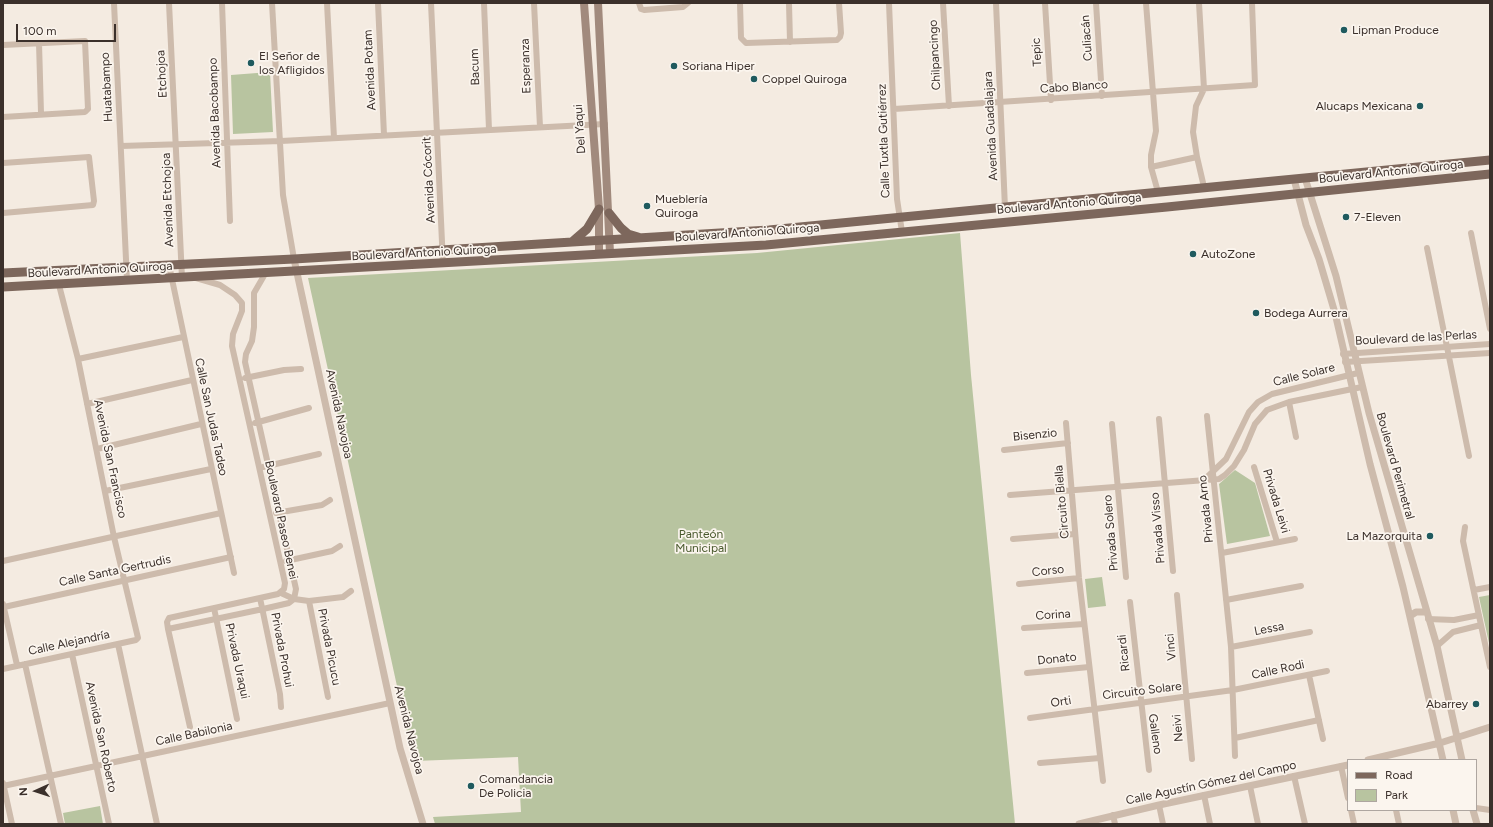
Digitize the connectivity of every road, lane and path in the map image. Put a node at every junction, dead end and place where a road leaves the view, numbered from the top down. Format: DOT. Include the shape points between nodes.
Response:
graph roads {
  1 [pos="114,3"];
  2 [pos="169,3"];
  3 [pos="222,3"];
  4 [pos="272,3"];
  5 [pos="327,3"];
  6 [pos="378,3"];
  7 [pos="431,3"];
  8 [pos="484,3"];
  9 [pos="534,3"];
  10 [pos="584,3"];
  11 [pos="598,3"];
  12 [pos="639,3"];
  13 [pos="688,3"];
  14 [pos="740,3"];
  15 [pos="789,3"];
  16 [pos="839,3"];
  17 [pos="889,3"];
  18 [pos="943,3"];
  19 [pos="996,3"];
  20 [pos="1045,3"];
  21 [pos="1096,3"];
  22 [pos="1146,3"];
  23 [pos="1199,3"];
  24 [pos="1252,3"];
  25 [pos="790,42"];
  26 [pos="39,43"];
  27 [pos="3,45"];
  28 [pos="1204,89"];
  29 [pos="1152,92"];
  30 [pos="1102,96"];
  31 [pos="1051,100"];
  32 [pos="1001,102"];
  33 [pos="949,106"];
  34 [pos="894,110"];
  35 [pos="41,113"];
  36 [pos="3,117"];
  37 [pos="592,124"];
  38 [pos="605,124"];
  39 [pos="540,127"];
  40 [pos="489,130"];
  41 [pos="438,132"];
  42 [pos="384,136"];
  43 [pos="334,138"];
  44 [pos="281,141"];
  45 [pos="228,143"];
  46 [pos="176,145"];
  47 [pos="121,146"];
  48 [pos="1197,157"];
  49 [pos="1490,160"];
  50 [pos="3,163"];
  51 [pos="1151,167"];
  52 [pos="1490,174"];
  53 [pos="1305,178"];
  54 [pos="1294,179"];
  55 [pos="1204,187"];
  56 [pos="1158,192"];
  57 [pos="1308,192"];
  58 [pos="1297,193"];
  59 [pos="598,208"];
  60 [pos="1006,208"];
  61 [pos="609,212"];
  62 [pos="3,213"];
  63 [pos="899,217"];
  64 [pos="230,221"];
  65 [pos="902,232"];
  66 [pos="1471,233"];
  67 [pos="641,238"];
  68 [pos="610,239"];
  69 [pos="599,240"];
  70 [pos="572,242"];
  71 [pos="1427,248"];
  72 [pos="443,249"];
  73 [pos="610,253"];
  74 [pos="599,254"];
  75 [pos="294,259"];
  76 [pos="181,264"];
  77 [pos="443,264"];
  78 [pos="169,265"];
  79 [pos="126,267"];
  80 [pos="297,272"];
  81 [pos="3,273"];
  82 [pos="265,274"];
  83 [pos="182,278"];
  84 [pos="194,278"];
  85 [pos="171,279"];
  86 [pos="127,281"];
  87 [pos="59,284"];
  88 [pos="3,287"];
  89 [pos="240,300"];
  90 [pos="253,300"];
  91 [pos="1490,330"];
  92 [pos="183,337"];
  93 [pos="1490,344"];
  94 [pos="1447,347"];
  95 [pos="1414,348"];
  96 [pos="1354,353"];
  97 [pos="1490,353"];
  98 [pos="1343,354"];
  99 [pos="1449,356"];
  100 [pos="1415,358"];
  101 [pos="78,359"];
  102 [pos="1345,362"];
  103 [pos="1356,362"];
  104 [pos="301,369"];
  105 [pos="1358,373"];
  106 [pos="1348,375"];
  107 [pos="249,377"];
  108 [pos="240,379"];
  109 [pos="192,380"];
  110 [pos="1306,385"];
  111 [pos="1362,387"];
  112 [pos="1352,389"];
  113 [pos="1266,397"];
  114 [pos="1309,397"];
  115 [pos="1289,402"];
  116 [pos="87,404"];
  117 [pos="309,408"];
  118 [pos="1271,408"];
  119 [pos="1207,416"];
  120 [pos="1159,419"];
  121 [pos="258,422"];
  122 [pos="1066,423"];
  123 [pos="201,424"];
  124 [pos="250,424"];
  125 [pos="1112,424"];
  126 [pos="1296,437"];
  127 [pos="1236,441"];
  128 [pos="1068,443"];
  129 [pos="1246,445"];
  130 [pos="97,449"];
  131 [pos="1004,450"];
  132 [pos="319,454"];
  133 [pos="1469,456"];
  134 [pos="1370,464"];
  135 [pos="1254,466"];
  136 [pos="267,467"];
  137 [pos="260,468"];
  138 [pos="212,469"];
  139 [pos="1213,472"];
  140 [pos="1385,472"];
  141 [pos="1204,480"];
  142 [pos="1214,480"];
  143 [pos="1165,483"];
  144 [pos="1119,487"];
  145 [pos="105,491"];
  146 [pos="1072,492"];
  147 [pos="1010,495"];
  148 [pos="330,500"];
  149 [pos="221,513"];
  150 [pos="279,513"];
  151 [pos="270,515"];
  152 [pos="1465,527"];
  153 [pos="1076,534"];
  154 [pos="114,537"];
  155 [pos="1013,539"];
  156 [pos="1295,539"];
  157 [pos="1277,542"];
  158 [pos="340,546"];
  159 [pos="1222,553"];
  160 [pos="230,557"];
  161 [pos="290,560"];
  162 [pos="3,561"];
  163 [pos="280,563"];
  164 [pos="1173,571"];
  165 [pos="234,573"];
  166 [pos="1126,577"];
  167 [pos="1079,578"];
  168 [pos="124,580"];
  169 [pos="1020,584"];
  170 [pos="1301,586"];
  171 [pos="1490,587"];
  172 [pos="1474,590"];
  173 [pos="351,591"];
  174 [pos="281,593"];
  175 [pos="1177,595"];
  176 [pos="260,598"];
  177 [pos="294,599"];
  178 [pos="1226,600"];
  179 [pos="309,601"];
  180 [pos="1130,602"];
  181 [pos="3,605"];
  182 [pos="214,608"];
  183 [pos="263,609"];
  184 [pos="1427,615"];
  185 [pos="1479,615"];
  186 [pos="1410,616"];
  187 [pos="216,618"];
  188 [pos="1461,620"];
  189 [pos="1084,624"];
  190 [pos="1481,625"];
  191 [pos="1024,628"];
  192 [pos="1463,628"];
  193 [pos="168,629"];
  194 [pos="1310,632"];
  195 [pos="138,638"];
  196 [pos="118,644"];
  197 [pos="1437,646"];
  198 [pos="1231,647"];
  199 [pos="1488,650"];
  200 [pos="72,654"];
  201 [pos="25,664"];
  202 [pos="17,665"];
  203 [pos="1089,667"];
  204 [pos="1490,667"];
  205 [pos="3,668"];
  206 [pos="1327,671"];
  207 [pos="1027,673"];
  208 [pos="1309,675"];
  209 [pos="1233,690"];
  210 [pos="1187,696"];
  211 [pos="328,697"];
  212 [pos="1140,702"];
  213 [pos="390,703"];
  214 [pos="281,707"];
  215 [pos="1094,708"];
  216 [pos="1030,718"];
  217 [pos="238,719"];
  218 [pos="1318,720"];
  219 [pos="190,727"];
  220 [pos="1490,727"];
  221 [pos="1458,737"];
  222 [pos="1235,738"];
  223 [pos="1323,739"];
  224 [pos="1440,742"];
  225 [pos="1235,756"];
  226 [pos="142,757"];
  227 [pos="1100,758"];
  228 [pos="1384,758"];
  229 [pos="1192,759"];
  230 [pos="1443,759"];
  231 [pos="1462,759"];
  232 [pos="1040,763"];
  233 [pos="1344,765"];
  234 [pos="97,766"];
  235 [pos="1149,770"];
  236 [pos="1294,776"];
  237 [pos="51,777"];
  238 [pos="1103,781"];
  239 [pos="3,785"];
  240 [pos="1250,786"];
  241 [pos="1347,790"];
  242 [pos="1204,795"];
  243 [pos="1158,804"];
  244 [pos="1477,808"];
  245 [pos="1490,810"];
  246 [pos="1351,811"];
  247 [pos="1396,811"];
  248 [pos="1453,811"];
  249 [pos="1473,811"];
  250 [pos="1113,815"];
  251 [pos="12,824"];
  252 [pos="61,824"];
  253 [pos="109,824"];
  254 [pos="157,824"];
  255 [pos="423,824"];
  256 [pos="1078,824"];
  257 [pos="1115,824"];
  258 [pos="1163,824"];
  259 [pos="1210,824"];
  260 [pos="1258,824"];
  261 [pos="1305,824"];
  262 [pos="1354,824"];
  263 [pos="1399,824"];
  264 [pos="1456,824"];
  265 [pos="1477,824"];
  1 -- 47 [label="street, Huatabampo"];
  2 -- 46 [label="street, Etchojoa"];
  3 -- 45 [label="street, Avenida Bacobampo"];
  4 -- 44 [label="street, Avenida Navojoa"];
  5 -- 43 [label="street"];
  6 -- 42 [label="street, Avenida Potam"];
  7 -- 41 [label="street, Avenida Cócorit"];
  8 -- 40 [label="street, Bacum"];
  9 -- 39 [label="street, Esperanza"];
  10 -- 37 [label="main road, Del Yaqui"];
  11 -- 38 [label="main road, Del Yaqui"];
  12 -- 13 [label="street" via="640,9 644,10 683,7"];
  14 -- 25 [label="street" via="743,41"];
  15 -- 25 [label="street"];
  16 -- 25 [label="street" via="840,37 834,40"];
  17 -- 34 [label="street, Calle Tuxtla Gutiérrez"];
  18 -- 33 [label="street, Chilpancingo"];
  19 -- 32 [label="street, Avenida Guadalajara"];
  20 -- 31 [label="street, Tepic"];
  21 -- 30 [label="street, Culiacán"];
  22 -- 29 [label="street"];
  23 -- 28 [label="street"];
  24 -- 28 [label="street, Cabo Blanco" via="1255,85"];
  26 -- 27 [label="street"];
  26 -- 35 [label="street"];
  26 -- 35 [label="street" via="83,40 86,42 87,111"];
  28 -- 29 [label="street, Cabo Blanco"];
  28 -- 48 [label="street" via="1196,106 1193,124"];
  29 -- 30 [label="street, Cabo Blanco"];
  29 -- 51 [label="street" via="1156,131"];
  30 -- 31 [label="street, Cabo Blanco"];
  31 -- 32 [label="street, Cabo Blanco"];
  32 -- 33 [label="street, Cabo Blanco"];
  32 -- 60 [label="street, Avenida Guadalajara"];
  33 -- 34 [label="street, Cabo Blanco"];
  34 -- 63 [label="street, Calle Tuxtla Gutiérrez"];
  35 -- 36 [label="street"];
  37 -- 38 [label="street"];
  37 -- 39 [label="street"];
  37 -- 59 [label="main road, Del Yaqui"];
  38 -- 61 [label="main road, Del Yaqui"];
  39 -- 40 [label="street"];
  40 -- 41 [label="street"];
  41 -- 42 [label="street"];
  41 -- 72 [label="street, Avenida Cócorit"];
  42 -- 43 [label="street"];
  43 -- 44 [label="street"];
  44 -- 45 [label="street"];
  44 -- 75 [label="street, Avenida Navojoa" via="283,195"];
  45 -- 46 [label="street"];
  45 -- 64 [label="street, Avenida Bacobampo"];
  46 -- 47 [label="street"];
  46 -- 76 [label="street, Avenida Etchojoa"];
  47 -- 79 [label="street, Huatabampo"];
  48 -- 51 [label="street"];
  48 -- 55 [label="street"];
  49 -- 53 [label="main road, Boulevard Antonio Quiroga"];
  50 -- 62 [label="street" via="89,157 94,201 93,204"];
  51 -- 56 [label="street"];
  52 -- 57 [label="main road, Boulevard Antonio Quiroga"];
  53 -- 54 [label="main road, Boulevard Antonio Quiroga"];
  53 -- 57 [label="street, Boulevard Perimetral"];
  54 -- 55 [label="main road, Boulevard Antonio Quiroga"];
  54 -- 58 [label="street, Boulevard Perimetral"];
  55 -- 56 [label="main road, Boulevard Antonio Quiroga"];
  56 -- 60 [label="main road, Boulevard Antonio Quiroga"];
  57 -- 58 [label="main road, Boulevard Antonio Quiroga"];
  57 -- 96 [label="street, Boulevard Perimetral" via="1336,276"];
  58 -- 65 [label="main road, Boulevard Antonio Quiroga"];
  58 -- 98 [label="street, Boulevard Perimetral" via="1329,291"];
  59 -- 69 [label="main road, Del Yaqui"];
  59 -- 70 [label="main road" via="587,230"];
  60 -- 63 [label="main road, Boulevard Antonio Quiroga"];
  61 -- 67 [label="main road" via="628,234"];
  61 -- 68 [label="main road, Del Yaqui"];
  63 -- 65 [label="street, Calle Tuxtla Gutiérrez"];
  63 -- 67 [label="main road, Boulevard Antonio Quiroga" via="769,230"];
  65 -- 73 [label="main road, Boulevard Antonio Quiroga" via="766,245"];
  66 -- 91 [label="street"];
  67 -- 68 [label="main road, Boulevard Antonio Quiroga"];
  68 -- 69 [label="main road, Boulevard Antonio Quiroga"];
  68 -- 73 [label="main road, Del Yaqui"];
  69 -- 70 [label="main road, Boulevard Antonio Quiroga"];
  69 -- 74 [label="main road, Del Yaqui"];
  70 -- 72 [label="main road, Boulevard Antonio Quiroga"];
  71 -- 94 [label="street"];
  72 -- 75 [label="main road, Boulevard Antonio Quiroga"];
  72 -- 77 [label="street, Avenida Cócorit"];
  73 -- 74 [label="main road, Boulevard Antonio Quiroga"];
  74 -- 77 [label="main road, Boulevard Antonio Quiroga"];
  75 -- 76 [label="main road, Boulevard Antonio Quiroga"];
  75 -- 80 [label="street, Avenida Navojoa"];
  76 -- 78 [label="main road, Boulevard Antonio Quiroga"];
  76 -- 83 [label="street, Avenida Etchojoa"];
  77 -- 80 [label="main road, Boulevard Antonio Quiroga"];
  78 -- 79 [label="main road, Boulevard Antonio Quiroga"];
  78 -- 85 [label="street, Calle San Judas Tadeo"];
  79 -- 81 [label="main road, Boulevard Antonio Quiroga"];
  79 -- 86 [label="street, Huatabampo"];
  80 -- 82 [label="main road, Boulevard Antonio Quiroga"];
  80 -- 213 [label="street, Avenida Navojoa"];
  82 -- 84 [label="main road, Boulevard Antonio Quiroga"];
  82 -- 90 [label="street, Boulevard Paseo Benei" via="257,286"];
  83 -- 84 [label="main road, Boulevard Antonio Quiroga"];
  83 -- 85 [label="main road, Boulevard Antonio Quiroga"];
  84 -- 89 [label="street" via="220,285"];
  85 -- 86 [label="main road, Boulevard Antonio Quiroga"];
  85 -- 92 [label="street, Calle San Judas Tadeo"];
  86 -- 87 [label="main road, Boulevard Antonio Quiroga"];
  87 -- 88 [label="main road, Boulevard Antonio Quiroga"];
  87 -- 101 [label="street, Avenida San Francisco"];
  89 -- 90 [label="street"];
  89 -- 108 [label="street, Boulevard Paseo Benei" via="242,311 232,341"];
  90 -- 107 [label="street, Boulevard Paseo Benei" via="253,334 245,358"];
  92 -- 101 [label="street"];
  92 -- 109 [label="street, Calle San Judas Tadeo"];
  93 -- 94 [label="street, Boulevard de las Perlas"];
  94 -- 95 [label="street, Boulevard de las Perlas"];
  94 -- 99 [label="street"];
  95 -- 96 [label="street, Boulevard de las Perlas"];
  95 -- 100 [label="street"];
  96 -- 98 [label="street, Boulevard de las Perlas"];
  96 -- 103 [label="street, Boulevard Perimetral"];
  97 -- 99 [label="street, Boulevard de las Perlas"];
  98 -- 102 [label="street, Boulevard Perimetral"];
  99 -- 100 [label="street, Boulevard de las Perlas"];
  99 -- 133 [label="street"];
  100 -- 103 [label="street, Boulevard de las Perlas"];
  101 -- 116 [label="street, Avenida San Francisco"];
  102 -- 103 [label="street, Boulevard de las Perlas"];
  102 -- 106 [label="street, Boulevard Perimetral"];
  103 -- 105 [label="street, Boulevard Perimetral"];
  104 -- 107 [label="street"];
  105 -- 106 [label="street, Calle Solare"];
  105 -- 111 [label="street, Boulevard Perimetral"];
  106 -- 110 [label="street, Calle Solare"];
  106 -- 112 [label="street, Boulevard Perimetral"];
  107 -- 108 [label="street"];
  107 -- 121 [label="street, Boulevard Paseo Benei"];
  108 -- 124 [label="street, Boulevard Paseo Benei"];
  109 -- 116 [label="street"];
  109 -- 123 [label="street, Calle San Judas Tadeo"];
  110 -- 113 [label="street, Calle Solare"];
  110 -- 114 [label="street"];
  111 -- 112 [label="street, Calle Solare"];
  111 -- 140 [label="street, Boulevard Perimetral"];
  112 -- 114 [label="street, Calle Solare"];
  112 -- 134 [label="street, Boulevard Perimetral"];
  113 -- 118 [label="street"];
  113 -- 127 [label="street, Calle Solare" via="1249,412"];
  114 -- 115 [label="street, Calle Solare"];
  115 -- 118 [label="street, Calle Solare"];
  115 -- 126 [label="street"];
  116 -- 130 [label="street, Avenida San Francisco"];
  117 -- 121 [label="street"];
  118 -- 129 [label="street, Calle Solare" via="1259,418"];
  119 -- 139 [label="street, Privada Arno"];
  120 -- 143 [label="street, Privada Visso"];
  121 -- 124 [label="street"];
  121 -- 136 [label="street, Boulevard Paseo Benei"];
  122 -- 128 [label="street, Circuito Biella"];
  123 -- 130 [label="street"];
  123 -- 138 [label="street, Calle San Judas Tadeo"];
  124 -- 137 [label="street, Boulevard Paseo Benei"];
  125 -- 144 [label="street, Privada Solero"];
  127 -- 129 [label="street"];
  127 -- 139 [label="street, Calle Solare" via="1226,459"];
  128 -- 131 [label="street, Bisenzio"];
  128 -- 146 [label="street, Circuito Biella"];
  129 -- 142 [label="street, Calle Solare" via="1231,470"];
  130 -- 145 [label="street, Avenida San Francisco"];
  132 -- 136 [label="street"];
  134 -- 140 [label="street"];
  134 -- 186 [label="street, Boulevard Perimetral"];
  135 -- 157 [label="street, Privada Leivi"];
  136 -- 137 [label="street"];
  136 -- 150 [label="street, Boulevard Paseo Benei"];
  137 -- 151 [label="street, Boulevard Paseo Benei"];
  138 -- 145 [label="street"];
  138 -- 149 [label="street, Calle San Judas Tadeo"];
  139 -- 141 [label="street, Calle Solare"];
  139 -- 142 [label="street, Privada Arno"];
  140 -- 184 [label="street, Boulevard Perimetral"];
  141 -- 142 [label="street"];
  141 -- 143 [label="street"];
  142 -- 159 [label="street, Privada Arno"];
  143 -- 144 [label="street"];
  143 -- 164 [label="street, Privada Visso"];
  144 -- 146 [label="street"];
  144 -- 166 [label="street, Privada Solero"];
  145 -- 154 [label="street, Avenida San Francisco"];
  146 -- 147 [label="street"];
  146 -- 153 [label="street, Circuito Biella"];
  148 -- 150 [label="street" via="322,506"];
  149 -- 154 [label="street"];
  149 -- 160 [label="street, Calle San Judas Tadeo"];
  150 -- 151 [label="street"];
  150 -- 161 [label="street, Boulevard Paseo Benei"];
  151 -- 163 [label="street, Boulevard Paseo Benei"];
  152 -- 172 [label="street" via="1463,541"];
  153 -- 155 [label="street"];
  153 -- 167 [label="street, Circuito Biella"];
  154 -- 162 [label="street"];
  154 -- 168 [label="street, Avenida San Francisco"];
  156 -- 157 [label="street"];
  157 -- 159 [label="street"];
  158 -- 161 [label="street" via="332,551"];
  159 -- 178 [label="street, Privada Arno"];
  160 -- 165 [label="street, Calle San Judas Tadeo"];
  160 -- 168 [label="street, Calle Santa Gertrudis"];
  161 -- 163 [label="street"];
  161 -- 177 [label="street, Boulevard Paseo Benei" via="296,589"];
  163 -- 174 [label="street, Boulevard Paseo Benei" via="285,583"];
  167 -- 169 [label="street, Corso"];
  167 -- 189 [label="street, Circuito Solare"];
  168 -- 181 [label="street, Calle Santa Gertrudis"];
  168 -- 195 [label="street, Avenida San Francisco"];
  170 -- 178 [label="street"];
  171 -- 172 [label="street"];
  172 -- 185 [label="street"];
  173 -- 179 [label="street" via="343,597"];
  174 -- 176 [label="street, Boulevard Paseo Benei"];
  174 -- 177 [label="street"];
  175 -- 210 [label="street, Vinci"];
  176 -- 182 [label="street, Boulevard Paseo Benei"];
  176 -- 183 [label="street, Privada Prohui"];
  177 -- 179 [label="street"];
  177 -- 183 [label="street" via="289,603"];
  178 -- 198 [label="street"];
  179 -- 211 [label="street, Privada Picucu"];
  180 -- 212 [label="street, Ricardi"];
  181 -- 202 [label="street"];
  182 -- 187 [label="street, Privada Uraqui"];
  182 -- 193 [label="street, Boulevard Paseo Benei" via="169,618"];
  183 -- 187 [label="street"];
  183 -- 214 [label="street, Privada Prohui"];
  184 -- 186 [label="street" via="1416,612"];
  184 -- 188 [label="street"];
  184 -- 197 [label="street, Boulevard Perimetral"];
  185 -- 188 [label="street"];
  185 -- 190 [label="street"];
  186 -- 224 [label="street, Boulevard Perimetral"];
  187 -- 193 [label="street"];
  187 -- 217 [label="street, Privada Uraqui"];
  188 -- 192 [label="street"];
  189 -- 191 [label="street, Corina"];
  189 -- 203 [label="street, Circuito Solare"];
  190 -- 192 [label="street"];
  190 -- 199 [label="street"];
  192 -- 197 [label="street" via="1447,635"];
  193 -- 219 [label="street"];
  194 -- 198 [label="street, Lessa"];
  195 -- 196 [label="street, Calle Alejandría"];
  196 -- 200 [label="street, Calle Alejandría"];
  196 -- 226 [label="street"];
  197 -- 221 [label="street, Boulevard Perimetral"];
  198 -- 209 [label="street"];
  199 -- 204 [label="street"];
  200 -- 201 [label="street, Calle Alejandría"];
  200 -- 234 [label="street, Avenida San Roberto"];
  201 -- 202 [label="street, Calle Alejandría"];
  201 -- 237 [label="street"];
  202 -- 205 [label="street, Calle Alejandría"];
  203 -- 207 [label="street, Donato"];
  203 -- 215 [label="street, Circuito Solare"];
  206 -- 208 [label="street, Calle Rodi"];
  208 -- 209 [label="street, Calle Rodi"];
  208 -- 218 [label="street"];
  209 -- 210 [label="street, Circuito Solare"];
  209 -- 222 [label="street"];
  210 -- 212 [label="street, Circuito Solare"];
  210 -- 229 [label="street, Neivi"];
  212 -- 215 [label="street, Circuito Solare"];
  212 -- 235 [label="street, Galleno"];
  213 -- 226 [label="street, Calle Babilonia"];
  213 -- 255 [label="street, Avenida Navojoa" via="400,748"];
  215 -- 216 [label="street, Orti"];
  215 -- 227 [label="street"];
  218 -- 222 [label="street"];
  218 -- 223 [label="street"];
  220 -- 221 [label="street"];
  221 -- 224 [label="street"];
  221 -- 231 [label="street, Boulevard Perimetral"];
  222 -- 225 [label="street"];
  224 -- 228 [label="street"];
  224 -- 230 [label="street, Boulevard Perimetral"];
  226 -- 234 [label="street, Calle Babilonia"];
  226 -- 254 [label="street"];
  227 -- 232 [label="street"];
  227 -- 238 [label="street"];
  233 -- 236 [label="street, Calle Agustín Gómez del Campo"];
  233 -- 241 [label="street"];
  234 -- 237 [label="street, Calle Babilonia"];
  234 -- 253 [label="street, Avenida San Roberto"];
  236 -- 240 [label="street, Calle Agustín Gómez del Campo"];
  236 -- 261 [label="street"];
  237 -- 239 [label="street, Calle Babilonia"];
  237 -- 252 [label="street"];
  239 -- 251 [label="street"];
  240 -- 242 [label="street, Calle Agustín Gómez del Campo"];
  240 -- 260 [label="street"];
  242 -- 243 [label="street, Calle Agustín Gómez del Campo"];
  242 -- 259 [label="street"];
  243 -- 250 [label="street, Calle Agustín Gómez del Campo"];
  243 -- 258 [label="street"];
  244 -- 245 [label="street"];
  246 -- 262 [label="street"];
  247 -- 263 [label="street"];
  248 -- 264 [label="street"];
  249 -- 265 [label="street"];
  250 -- 256 [label="street, Calle Agustín Gómez del Campo"];
  250 -- 257 [label="street"];
}
